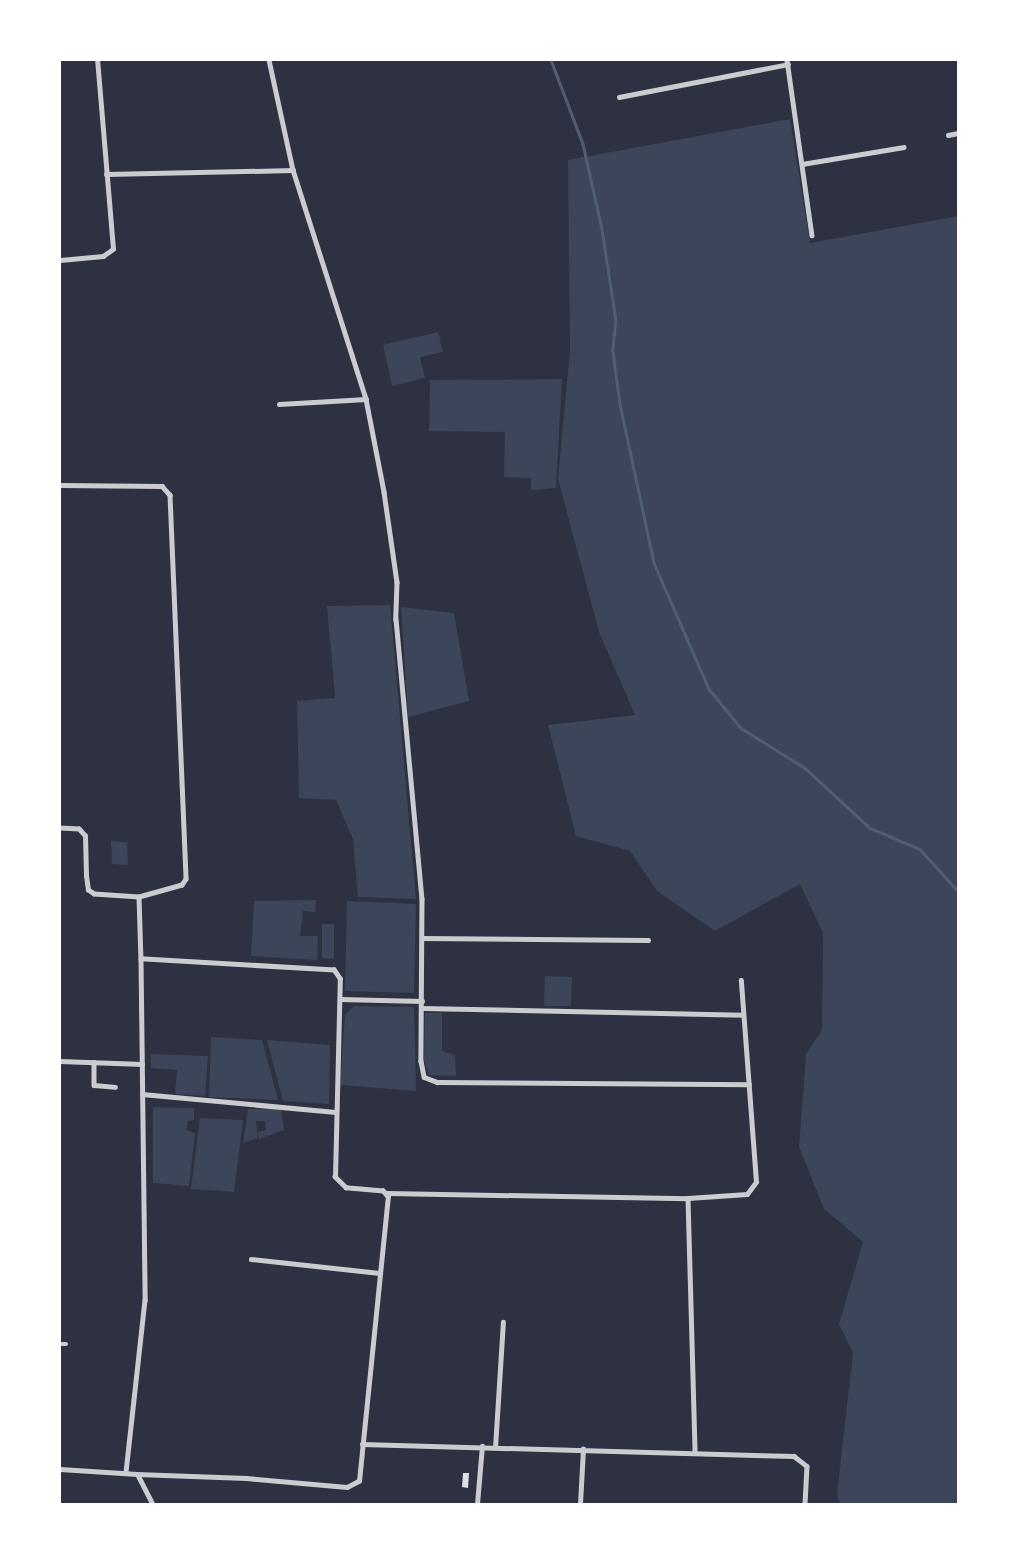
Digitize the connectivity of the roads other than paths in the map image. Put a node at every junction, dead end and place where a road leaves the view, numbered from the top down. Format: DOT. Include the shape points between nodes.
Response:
graph roads {
  1 [pos="97,60"];
  2 [pos="269,60"];
  3 [pos="788,62"];
  4 [pos="620,97"];
  5 [pos="958,133"];
  6 [pos="948,135"];
  7 [pos="904,147"];
  8 [pos="802,164"];
  9 [pos="293,170"];
  10 [pos="106,174"];
  11 [pos="812,235"];
  12 [pos="60,260"];
  13 [pos="366,398"];
  14 [pos="279,404"];
  15 [pos="60,485"];
  16 [pos="60,828"];
  17 [pos="139,897"];
  18 [pos="423,939"];
  19 [pos="648,940"];
  20 [pos="141,959"];
  21 [pos="741,981"];
  22 [pos="340,999"];
  23 [pos="422,1001"];
  24 [pos="422,1008"];
  25 [pos="743,1014"];
  26 [pos="60,1061"];
  27 [pos="94,1062"];
  28 [pos="142,1064"];
  29 [pos="748,1084"];
  30 [pos="115,1087"];
  31 [pos="142,1094"];
  32 [pos="335,1112"];
  33 [pos="386,1193"];
  34 [pos="688,1198"];
  35 [pos="251,1259"];
  36 [pos="379,1272"];
  37 [pos="503,1322"];
  38 [pos="60,1344"];
  39 [pos="66,1344"];
  40 [pos="362,1444"];
  41 [pos="482,1446"];
  42 [pos="495,1448"];
  43 [pos="583,1449"];
  44 [pos="695,1451"];
  45 [pos="60,1469"];
  46 [pos="127,1473"];
  47 [pos="137,1474"];
  48 [pos="153,1504"];
  49 [pos="477,1504"];
  50 [pos="580,1504"];
  51 [pos="805,1504"];
  1 -- 10 [label="street"];
  2 -- 9 [label="street"];
  3 -- 4 [label="street"];
  3 -- 8 [label="street"];
  5 -- 6 [label="street"];
  7 -- 8 [label="street"];
  8 -- 11 [label="street"];
  9 -- 10 [label="street"];
  9 -- 13 [label="street"];
  10 -- 12 [label="street" via="111,252"];
  13 -- 14 [label="street"];
  13 -- 18 [label="street" via="397,582 396,619"];
  15 -- 17 [label="street" via="162,486 172,504 186,879 182,886"];
  16 -- 17 [label="street" via="79,830 85,836 88,890 113,898"];
  17 -- 20 [label="street"];
  18 -- 19 [label="street"];
  18 -- 23 [label="street"];
  20 -- 22 [label="street" via="324,967 338,973"];
  20 -- 28 [label="street"];
  21 -- 25 [label="street"];
  22 -- 23 [label="street"];
  22 -- 32 [label="street"];
  23 -- 24 [label="street"];
  24 -- 25 [label="street"];
  24 -- 29 [label="street" via="421,1067 425,1077 437,1082"];
  25 -- 29 [label="street"];
  26 -- 27 [label="street"];
  27 -- 28 [label="street"];
  27 -- 30 [label="street" via="94,1085"];
  28 -- 31 [label="street"];
  29 -- 34 [label="street" via="754,1188 747,1194"];
  31 -- 32 [label="street"];
  31 -- 46 [label="street" via="145,1300"];
  32 -- 33 [label="street" via="338,1182 346,1188"];
  33 -- 34 [label="street"];
  33 -- 36 [label="street"];
  34 -- 44 [label="street"];
  35 -- 36 [label="street"];
  36 -- 40 [label="street"];
  37 -- 42 [label="street"];
  38 -- 39 [label="street"];
  40 -- 41 [label="street"];
  40 -- 47 [label="street" via="360,1478 351,1487"];
  41 -- 42 [label="street"];
  41 -- 49 [label="street"];
  42 -- 43 [label="street"];
  43 -- 44 [label="street"];
  43 -- 50 [label="street"];
  44 -- 51 [label="street" via="800,1458 807,1466"];
  45 -- 46 [label="street"];
  46 -- 47 [label="street"];
  47 -- 48 [label="street"];
}
